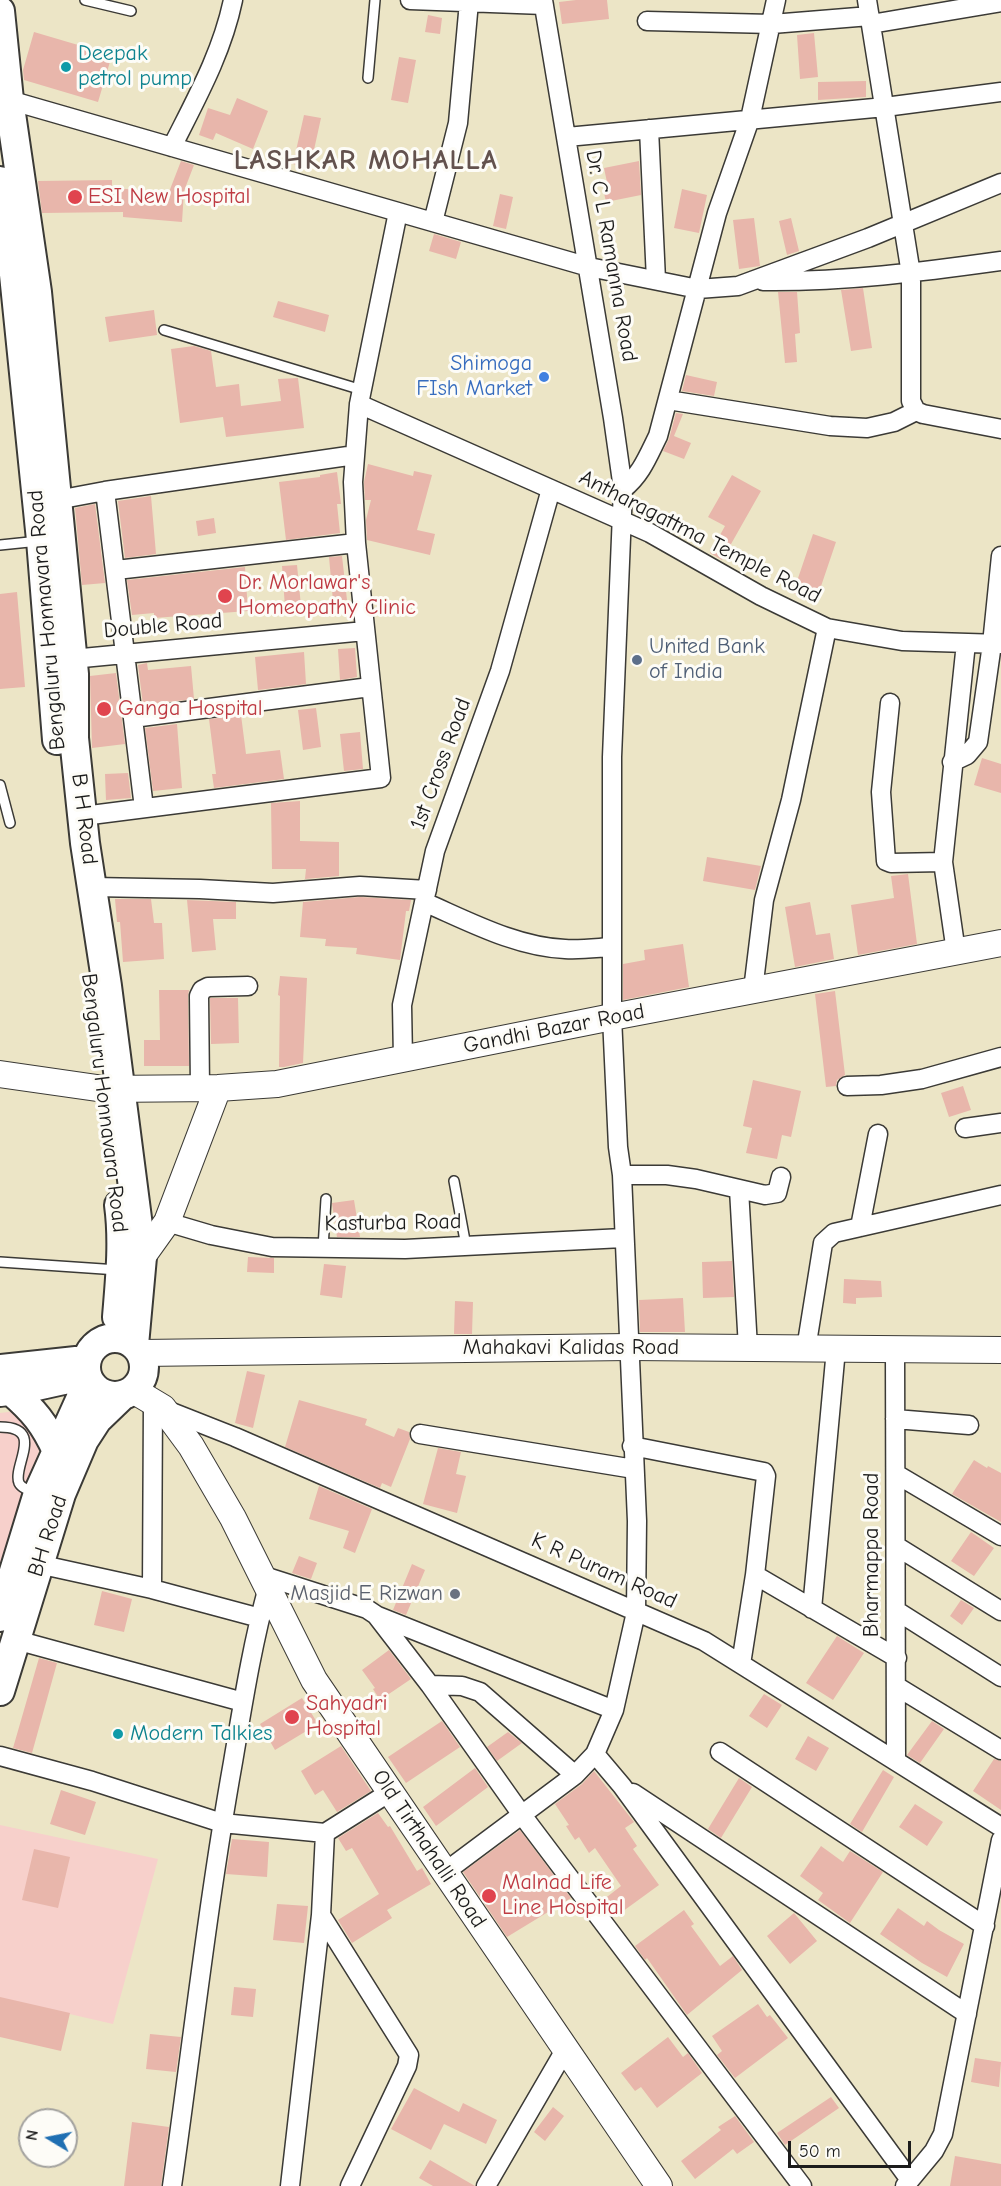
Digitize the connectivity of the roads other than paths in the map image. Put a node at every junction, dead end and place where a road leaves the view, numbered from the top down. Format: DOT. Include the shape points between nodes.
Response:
graph roads {
  1 [pos="85,0"];
  2 [pos="233,0"];
  3 [pos="375,0"];
  4 [pos="410,0"];
  5 [pos="776,0"];
  6 [pos="469,2"];
  7 [pos="1001,2"];
  8 [pos="543,3"];
  9 [pos="131,10"];
  10 [pos="0,11"];
  11 [pos="869,13"];
  12 [pos="647,21"];
  13 [pos="772,24"];
  14 [pos="368,78"];
  15 [pos="1001,92"];
  16 [pos="9,100"];
  17 [pos="885,107"];
  18 [pos="750,119"];
  19 [pos="649,129"];
  20 [pos="567,137"];
  21 [pos="172,147"];
  22 [pos="0,181"];
  23 [pos="1001,183"];
  24 [pos="398,212"];
  25 [pos="433,222"];
  26 [pos="903,224"];
  27 [pos="1001,261"];
  28 [pos="589,267"];
  29 [pos="911,274"];
  30 [pos="656,280"];
  31 [pos="752,281"];
  32 [pos="698,289"];
  33 [pos="17,296"];
  34 [pos="164,330"];
  35 [pos="361,397"];
  36 [pos="668,400"];
  37 [pos="916,411"];
  38 [pos="1001,429"];
  39 [pos="356,455"];
  40 [pos="551,489"];
  41 [pos="623,489"];
  42 [pos="105,491"];
  43 [pos="57,500"];
  44 [pos="622,520"];
  45 [pos="41,540"];
  46 [pos="356,543"];
  47 [pos="0,545"];
  48 [pos="1001,556"];
  49 [pos="116,570"];
  50 [pos="827,628"];
  51 [pos="365,631"];
  52 [pos="966,643"];
  53 [pos="997,644"];
  54 [pos="125,654"];
  55 [pos="72,659"];
  56 [pos="370,687"];
  57 [pos="890,703"];
  58 [pos="133,718"];
  59 [pos="952,762"];
  60 [pos="0,785"];
  61 [pos="144,808"];
  62 [pos="83,816"];
  63 [pos="10,823"];
  64 [pos="943,862"];
  65 [pos="93,887"];
  66 [pos="426,896"];
  67 [pos="1001,943"];
  68 [pos="612,947"];
  69 [pos="956,951"];
  70 [pos="248,986"];
  71 [pos="753,990"];
  72 [pos="612,1017"];
  73 [pos="1001,1057"];
  74 [pos="403,1059"];
  75 [pos="0,1074"];
  76 [pos="847,1086"];
  77 [pos="209,1088"];
  78 [pos="112,1089"];
  79 [pos="1001,1123"];
  80 [pos="965,1128"];
  81 [pos="878,1134"];
  82 [pos="622,1175"];
  83 [pos="781,1177"];
  84 [pos="454,1181"];
  85 [pos="739,1189"];
  86 [pos="1001,1195"];
  87 [pos="326,1199"];
  88 [pos="167,1222"];
  89 [pos="860,1227"];
  90 [pos="623,1238"];
  91 [pos="465,1246"];
  92 [pos="323,1248"];
  93 [pos="0,1262"];
  94 [pos="132,1264"];
  95 [pos="130,1345"];
  96 [pos="629,1347"];
  97 [pos="748,1348"];
  98 [pos="806,1349"];
  99 [pos="836,1349"];
  100 [pos="895,1350"];
  101 [pos="1001,1350"];
  102 [pos="87,1372"];
  103 [pos="4,1384"];
  104 [pos="143,1399"];
  105 [pos="895,1419"];
  106 [pos="969,1425"];
  107 [pos="0,1427"];
  108 [pos="420,1434"];
  109 [pos="633,1446"];
  110 [pos="57,1451"];
  111 [pos="634,1469"];
  112 [pos="896,1474"];
  113 [pos="38,1493"];
  114 [pos="1001,1536"];
  115 [pos="896,1546"];
  116 [pos="38,1564"];
  117 [pos="755,1575"];
  118 [pos="264,1581"];
  119 [pos="152,1589"];
  120 [pos="812,1609"];
  121 [pos="897,1611"];
  122 [pos="1001,1611"];
  123 [pos="636,1612"];
  124 [pos="376,1615"];
  125 [pos="260,1618"];
  126 [pos="8,1628"];
  127 [pos="897,1658"];
  128 [pos="741,1664"];
  129 [pos="1001,1677"];
  130 [pos="430,1685"];
  131 [pos="896,1686"];
  132 [pos="0,1691"];
  133 [pos="243,1702"];
  134 [pos="614,1710"];
  135 [pos="1001,1750"];
  136 [pos="720,1752"];
  137 [pos="595,1754"];
  138 [pos="0,1756"];
  139 [pos="896,1760"];
  140 [pos="575,1776"];
  141 [pos="622,1786"];
  142 [pos="390,1792"];
  143 [pos="522,1815"];
  144 [pos="222,1823"];
  145 [pos="1001,1827"];
  146 [pos="325,1833"];
  147 [pos="1001,1840"];
  148 [pos="445,1872"];
  149 [pos="321,1915"];
  150 [pos="985,1926"];
  151 [pos="968,2014"];
  152 [pos="565,2050"];
  153 [pos="907,2183"];
  154 [pos="655,2184"];
  155 [pos="172,2186"];
  156 [pos="290,2186"];
  157 [pos="350,2186"];
  158 [pos="486,2186"];
  159 [pos="802,2186"];
  1 -- 9 [label="lane"];
  2 -- 21 [label="street" via="227,30"];
  3 -- 14 [label="lane"];
  4 -- 6 [label="street"];
  5 -- 13 [label="street"];
  6 -- 8 [label="street"];
  6 -- 25 [label="street" via="458,123"];
  7 -- 11 [label="street"];
  8 -- 20 [label="street, Dr. C L Ramanna Road"];
  10 -- 16 [label="main road"];
  11 -- 13 [label="street"];
  11 -- 17 [label="street"];
  12 -- 13 [label="street"];
  13 -- 18 [label="street"];
  15 -- 17 [label="street"];
  16 -- 21 [label="street"];
  16 -- 33 [label="main road"];
  17 -- 18 [label="street"];
  17 -- 26 [label="street"];
  18 -- 19 [label="street"];
  18 -- 32 [label="street" via="717,213"];
  19 -- 20 [label="street"];
  19 -- 30 [label="street"];
  20 -- 28 [label="street, Dr. C L Ramanna Road"];
  21 -- 24 [label="street"];
  22 -- 33 [label="main road"];
  23 -- 26 [label="street"];
  24 -- 25 [label="street"];
  24 -- 35 [label="street"];
  25 -- 28 [label="street"];
  26 -- 29 [label="street"];
  26 -- 31 [label="street"];
  27 -- 29 [label="street"];
  28 -- 30 [label="street"];
  28 -- 41 [label="street, Dr. C L Ramanna Road"];
  29 -- 31 [label="street" via="808,282"];
  29 -- 37 [label="street" via="911,401"];
  30 -- 32 [label="street"];
  31 -- 32 [label="street"];
  32 -- 36 [label="street"];
  33 -- 43 [label="main road, B H Road"];
  33 -- 45 [label="main road, Bengaluru Honnavara Road"];
  34 -- 35 [label="lane"];
  35 -- 39 [label="street"];
  35 -- 40 [label="street, Antharagattma Temple Road"];
  36 -- 37 [label="street" via="830,426 867,428 894,422"];
  36 -- 41 [label="street" via="658,436 643,467"];
  37 -- 38 [label="street"];
  39 -- 42 [label="street"];
  39 -- 46 [label="street"];
  40 -- 44 [label="street, Antharagattma Temple Road"];
  40 -- 66 [label="street, 1st Cross Road" via="500,671 447,813"];
  41 -- 44 [label="street, Dr. C L Ramanna Road"];
  42 -- 43 [label="street"];
  42 -- 49 [label="street"];
  43 -- 55 [label="main road, B H Road"];
  44 -- 50 [label="street, Antharagattma Temple Road"];
  44 -- 68 [label="street, Dr. C L Ramanna Road" via="612,757"];
  45 -- 47 [label="lane"];
  45 -- 78 [label="main road, Bengaluru Honnavara Road" via="68,846"];
  46 -- 49 [label="street"];
  46 -- 51 [label="street"];
  48 -- 53 [label="street"];
  49 -- 54 [label="street"];
  50 -- 52 [label="street, Antharagattma Temple Road" via="902,641"];
  50 -- 71 [label="street" via="791,800 764,900"];
  51 -- 54 [label="street, Double Road"];
  51 -- 56 [label="street"];
  52 -- 53 [label="street, Antharagattma Temple Road"];
  52 -- 59 [label="street"];
  53 -- 59 [label="street" via="978,742 967,755"];
  54 -- 55 [label="street, Double Road"];
  54 -- 58 [label="street"];
  55 -- 62 [label="main road, B H Road"];
  56 -- 58 [label="street"];
  56 -- 61 [label="street" via="381,778"];
  57 -- 64 [label="street" via="880,792 886,861"];
  58 -- 61 [label="street"];
  59 -- 64 [label="street"];
  60 -- 63 [label="lane"];
  61 -- 62 [label="street"];
  62 -- 65 [label="main road, B H Road"];
  64 -- 69 [label="street"];
  65 -- 66 [label="street" via="273,893 360,886"];
  65 -- 78 [label="main road, B H Road"];
  66 -- 68 [label="street" via="479,926 527,943 564,949"];
  66 -- 74 [label="street, 1st Cross Road" via="402,1005"];
  67 -- 69 [label="main road, Gandhi Bazar Road"];
  68 -- 72 [label="street, Dr. C L Ramanna Road"];
  69 -- 71 [label="main road, Gandhi Bazar Road"];
  70 -- 77 [label="street" via="208,987 199,996"];
  71 -- 72 [label="main road, Gandhi Bazar Road"];
  72 -- 74 [label="main road, Gandhi Bazar Road"];
  72 -- 82 [label="street, Dr. C L Ramanna Road"];
  73 -- 76 [label="street" via="922,1079"];
  74 -- 77 [label="main road, Gandhi Bazar Road" via="278,1084"];
  75 -- 78 [label="main road, Gandhi Bazar Road"];
  77 -- 78 [label="main road, Gandhi Bazar Road"];
  77 -- 88 [label="main road"];
  78 -- 94 [label="main road, Bengaluru Honnavara Road" via="121,1221"];
  79 -- 80 [label="street"];
  81 -- 89 [label="street"];
  82 -- 85 [label="street" via="668,1175"];
  82 -- 90 [label="street, Dr. C L Ramanna Road"];
  83 -- 85 [label="street" via="773,1195"];
  84 -- 91 [label="lane"];
  85 -- 97 [label="street"];
  86 -- 89 [label="street"];
  87 -- 92 [label="lane"];
  88 -- 92 [label="street, Kasturba Road" via="212,1236 272,1247"];
  88 -- 94 [label="main road"];
  89 -- 98 [label="street" via="834,1233 823,1243"];
  90 -- 91 [label="street, Kasturba Road"];
  90 -- 96 [label="street, Dr. C L Ramanna Road"];
  91 -- 92 [label="street, Kasturba Road"];
  93 -- 94 [label="lane"];
  94 -- 95 [label="main road, Bengaluru Honnavara Road"];
  95 -- 96 [label="main road, Mahakavi Kalidas Road"];
  95 -- 102 [label="main road" via="105,1339 97,1344 90,1351"];
  95 -- 104 [label="main road" via="144,1363 140,1383"];
  96 -- 97 [label="main road, Mahakavi Kalidas Road"];
  96 -- 109 [label="street, Dr. C L Ramanna Road"];
  97 -- 98 [label="main road, Mahakavi Kalidas Road"];
  98 -- 99 [label="main road, Mahakavi Kalidas Road"];
  99 -- 100 [label="main road, Mahakavi Kalidas Road"];
  99 -- 120 [label="street"];
  100 -- 101 [label="main road, Mahakavi Kalidas Road"];
  100 -- 105 [label="street, Bharmappa Road"];
  102 -- 103 [label="main road"];
  102 -- 104 [label="main road" via="94,1388 103,1394"];
  102 -- 110 [label="main road, BH Road"];
  103 -- 110 [label="main road" via="45,1426"];
  104 -- 116 [label="main road, BH Road" via="98,1420 84,1440"];
  104 -- 118 [label="main road, Old Tirthahalli Road" via="191,1446"];
  104 -- 119 [label="street"];
  104 -- 123 [label="street, K R Puram Road"];
  105 -- 106 [label="street"];
  105 -- 112 [label="street, Bharmappa Road"];
  107 -- 113 [label="lane" via="14,1428 22,1435 25,1443 18,1478 24,1488"];
  108 -- 111 [label="street"];
  109 -- 111 [label="street, Dr. C L Ramanna Road"];
  109 -- 117 [label="street" via="765,1474"];
  110 -- 113 [label="main road, BH Road"];
  111 -- 123 [label="street, Dr. C L Ramanna Road"];
  112 -- 114 [label="street"];
  112 -- 115 [label="street, Bharmappa Road"];
  113 -- 126 [label="main road, BH Road"];
  115 -- 121 [label="street, Bharmappa Road"];
  115 -- 122 [label="street"];
  116 -- 119 [label="street"];
  116 -- 126 [label="main road, BH Road"];
  117 -- 120 [label="street"];
  117 -- 128 [label="street"];
  118 -- 124 [label="street" via="368,1609"];
  118 -- 125 [label="street"];
  118 -- 142 [label="main road, Old Tirthahalli Road" via="314,1680"];
  119 -- 125 [label="street"];
  120 -- 127 [label="street"];
  121 -- 127 [label="street, Bharmappa Road"];
  121 -- 129 [label="street"];
  123 -- 128 [label="street, K R Puram Road" via="704,1641"];
  123 -- 134 [label="street, Dr. C L Ramanna Road"];
  124 -- 130 [label="street"];
  124 -- 134 [label="street"];
  125 -- 133 [label="street"];
  126 -- 132 [label="main road, BH Road"];
  126 -- 133 [label="street"];
  127 -- 131 [label="street, Bharmappa Road"];
  128 -- 139 [label="street, K R Puram Road"];
  130 -- 140 [label="street" via="462,1686 480,1692"];
  130 -- 143 [label="street"];
  131 -- 135 [label="street"];
  131 -- 139 [label="street, Bharmappa Road"];
  133 -- 144 [label="street"];
  134 -- 137 [label="street, Dr. C L Ramanna Road"];
  136 -- 150 [label="street"];
  137 -- 140 [label="street, Dr. C L Ramanna Road"];
  137 -- 141 [label="street"];
  138 -- 144 [label="street"];
  139 -- 145 [label="street, K R Puram Road"];
  140 -- 143 [label="street, Dr. C L Ramanna Road"];
  141 -- 151 [label="street"];
  141 -- 153 [label="street"];
  142 -- 146 [label="street"];
  142 -- 148 [label="main road, Old Tirthahalli Road"];
  143 -- 148 [label="street, Dr. C L Ramanna Road"];
  143 -- 159 [label="street"];
  144 -- 146 [label="street"];
  144 -- 155 [label="street"];
  146 -- 149 [label="street"];
  147 -- 150 [label="street"];
  148 -- 152 [label="main road, Old Tirthahalli Road"];
  149 -- 156 [label="street"];
  149 -- 157 [label="street" via="409,2055"];
  150 -- 151 [label="street"];
  151 -- 153 [label="street" via="943,2134"];
  152 -- 154 [label="main road, Old Tirthahalli Road"];
  152 -- 158 [label="street"];
}
